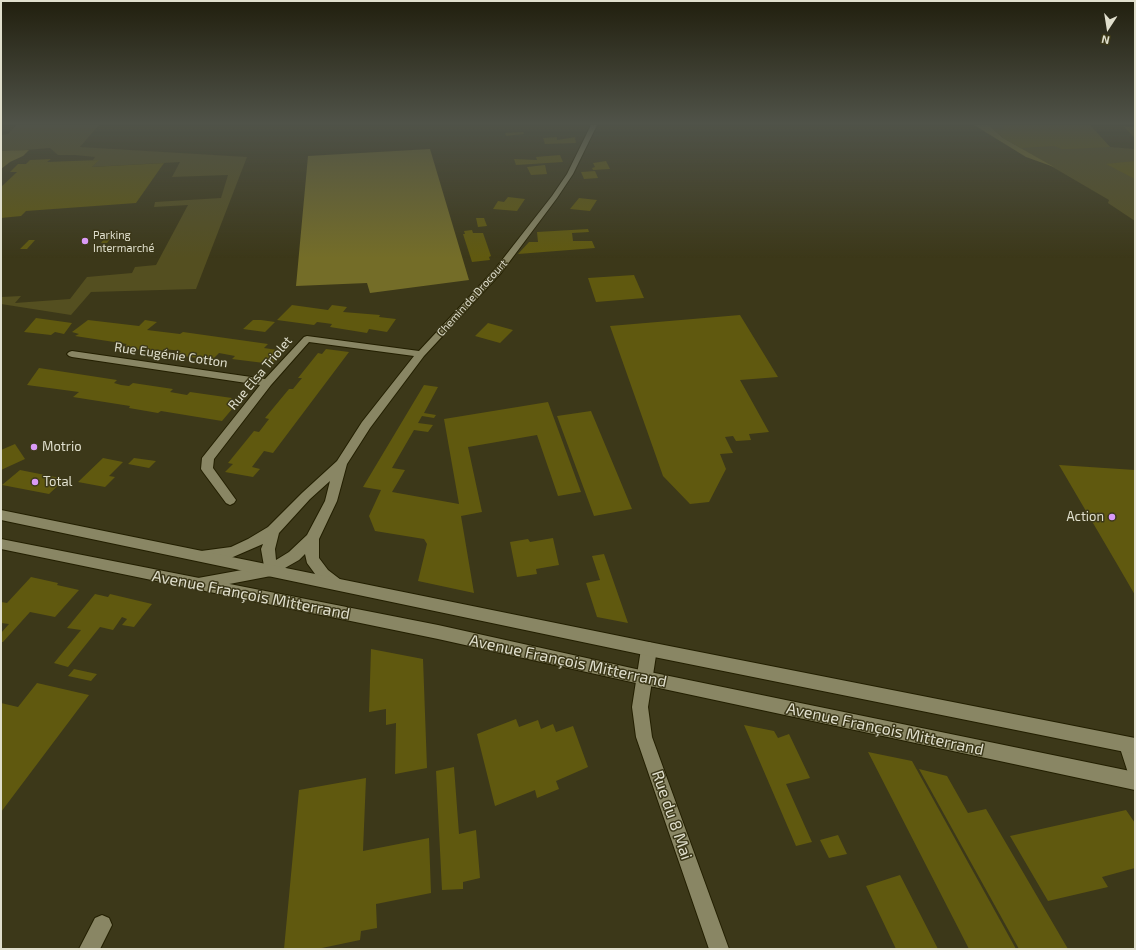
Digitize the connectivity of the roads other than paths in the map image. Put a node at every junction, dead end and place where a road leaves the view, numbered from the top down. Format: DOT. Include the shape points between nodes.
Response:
graph roads {
  1 [pos="572,169"];
  2 [pos="72,354"];
  3 [pos="421,354"];
  4 [pos="267,383"];
  5 [pos="341,464"];
  6 [pos="230,500"];
  7 [pos="1,515"];
  8 [pos="273,531"];
  9 [pos="312,539"];
  10 [pos="1,544"];
  11 [pos="200,556"];
  12 [pos="271,570"];
  13 [pos="198,584"];
  14 [pos="336,584"];
  15 [pos="649,649"];
  16 [pos="645,678"];
  17 [pos="1131,746"];
  18 [pos="1135,770"];
  19 [pos="1135,781"];
  20 [pos="102,925"];
  21 [pos="90,949"];
  22 [pos="719,949"];
  1 -- 3 [label="street, Chemin de Drocourt" via="555,197 498,271"];
  2 -- 4 [label="street, Rue Eugénie Cotton"];
  3 -- 4 [label="street, Rue Elsa Triolet" via="307,339"];
  3 -- 5 [label="street, Chemin de Drocourt" via="366,425"];
  4 -- 6 [label="street, Rue Elsa Triolet" via="208,458 207,469"];
  5 -- 8 [label="street, Chemin de Drocourt"];
  5 -- 9 [label="street, Chemin de Drocourt" via="331,501"];
  7 -- 11 [label="street, Avenue François Mitterrand"];
  8 -- 11 [label="street" via="233,552"];
  8 -- 12 [label="street" via="268,549"];
  9 -- 12 [label="street, Chemin de Drocourt" via="294,556"];
  9 -- 14 [label="street, Chemin de Drocourt" via="312,559 322,574"];
  10 -- 13 [label="street, Avenue François Mitterrand"];
  11 -- 12 [label="street, Avenue François Mitterrand"];
  12 -- 13 [label="street"];
  12 -- 14 [label="street, Avenue François Mitterrand"];
  13 -- 16 [label="street, Avenue François Mitterrand" via="438,632"];
  14 -- 15 [label="street, Avenue François Mitterrand"];
  15 -- 16 [label="street, Rue du 8 Mai"];
  15 -- 17 [label="street, Avenue François Mitterrand"];
  16 -- 19 [label="street, Avenue François Mitterrand"];
  16 -- 22 [label="street, Rue du 8 Mai" via="640,707 644,737"];
  17 -- 18 [label="street"];
  20 -- 21 [label="street"];
}
